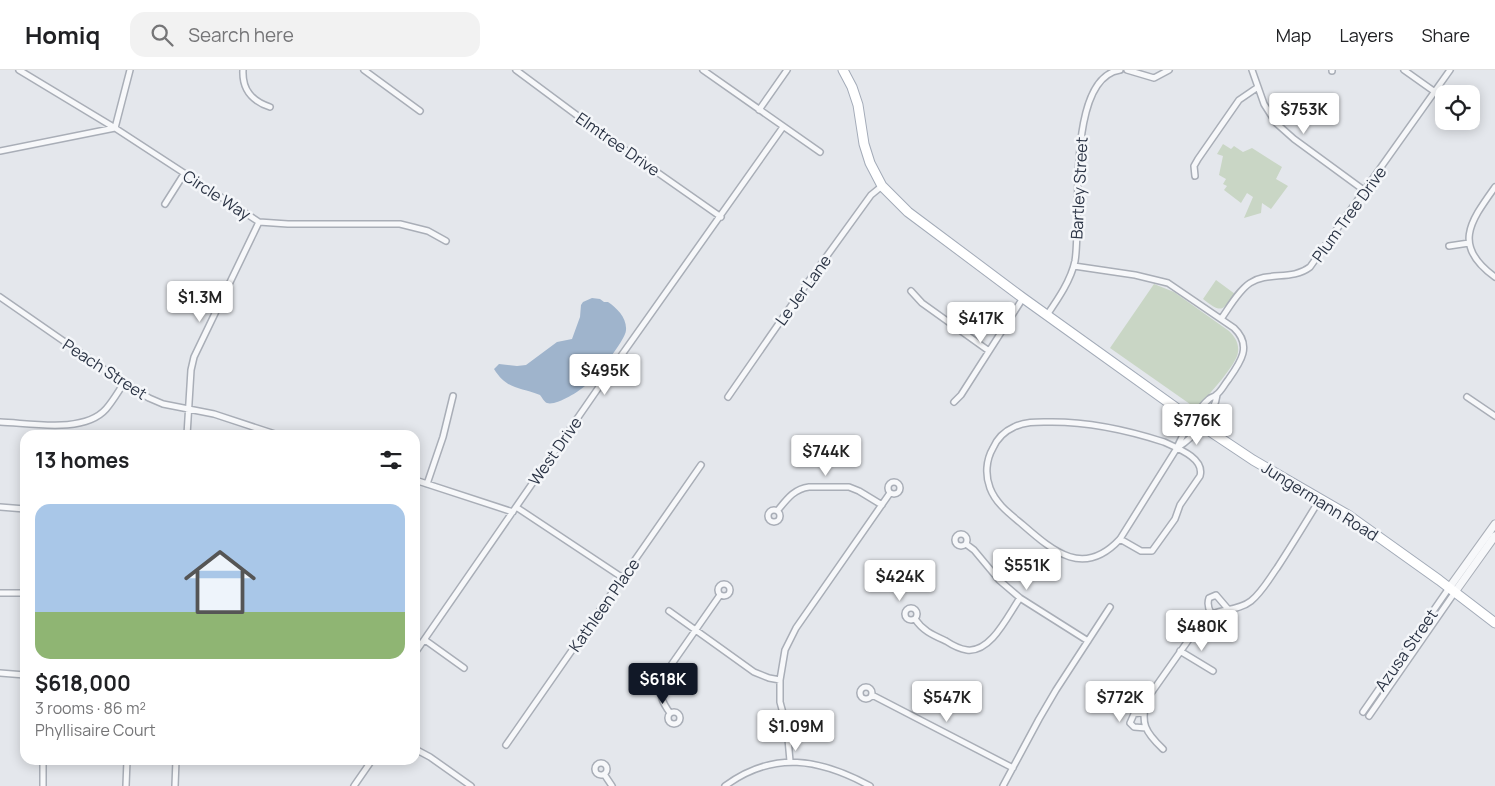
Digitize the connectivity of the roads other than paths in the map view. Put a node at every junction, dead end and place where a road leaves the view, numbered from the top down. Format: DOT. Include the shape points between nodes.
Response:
graph roads {
  1 [pos="19,70"];
  2 [pos="130,70"];
  3 [pos="243,70"];
  4 [pos="364,70"];
  5 [pos="516,70"];
  6 [pos="703,70"];
  7 [pos="787,70"];
  8 [pos="843,70"];
  9 [pos="1120,70"];
  10 [pos="1127,70"];
  11 [pos="1169,70"];
  12 [pos="1252,70"];
  13 [pos="1404,70"];
  14 [pos="1450,70"];
  15 [pos="1440,85"];
  16 [pos="1258,87"];
  17 [pos="1435,92"];
  18 [pos="270,107"];
  19 [pos="759,110"];
  20 [pos="420,111"];
  21 [pos="783,127"];
  22 [pos="116,128"];
  23 [pos="0,151"];
  24 [pos="820,152"];
  25 [pos="184,174"];
  26 [pos="1194,176"];
  27 [pos="882,186"];
  28 [pos="1495,187"];
  29 [pos="1365,191"];
  30 [pos="165,204"];
  31 [pos="721,216"];
  32 [pos="259,222"];
  33 [pos="446,241"];
  34 [pos="1469,243"];
  35 [pos="1450,246"];
  36 [pos="1074,266"];
  37 [pos="1495,277"];
  38 [pos="911,291"];
  39 [pos="0,297"];
  40 [pos="1023,298"];
  41 [pos="1047,316"];
  42 [pos="1221,319"];
  43 [pos="989,351"];
  44 [pos="124,383"];
  45 [pos="1217,395"];
  46 [pos="453,396"];
  47 [pos="728,397"];
  48 [pos="1467,397"];
  49 [pos="954,402"];
  50 [pos="188,408"];
  51 [pos="1495,416"];
  52 [pos="0,422"];
  53 [pos="1197,423"];
  54 [pos="187,430"];
  55 [pos="261,430"];
  56 [pos="1177,448"];
  57 [pos="701,465"];
  58 [pos="420,482"];
  59 [pos="426,484"];
  60 [pos="890,493"];
  61 [pos="1320,499"];
  62 [pos="882,505"];
  63 [pos="0,507"];
  64 [pos="20,509"];
  65 [pos="515,509"];
  66 [pos="778,510"];
  67 [pos="1495,524"];
  68 [pos="1495,536"];
  69 [pos="1120,539"];
  70 [pos="966,544"];
  71 [pos="623,578"];
  72 [pos="1452,590"];
  73 [pos="0,593"];
  74 [pos="20,593"];
  75 [pos="720,595"];
  76 [pos="1020,598"];
  77 [pos="1110,607"];
  78 [pos="1228,609"];
  79 [pos="669,611"];
  80 [pos="1211,613"];
  81 [pos="915,619"];
  82 [pos="1495,623"];
  83 [pos="695,629"];
  84 [pos="425,640"];
  85 [pos="1088,641"];
  86 [pos="420,646"];
  87 [pos="1180,651"];
  88 [pos="464,668"];
  89 [pos="1213,671"];
  90 [pos="0,674"];
  91 [pos="20,675"];
  92 [pos="780,680"];
  93 [pos="872,695"];
  94 [pos="1144,712"];
  95 [pos="1363,712"];
  96 [pos="670,713"];
  97 [pos="1369,716"];
  98 [pos="1146,728"];
  99 [pos="506,745"];
  100 [pos="1163,749"];
  101 [pos="420,752"];
  102 [pos="790,761"];
  103 [pos="43,765"];
  104 [pos="127,765"];
  105 [pos="176,765"];
  106 [pos="369,765"];
  107 [pos="1012,768"];
  108 [pos="604,774"];
  109 [pos="43,786"];
  110 [pos="126,786"];
  111 [pos="175,786"];
  112 [pos="354,786"];
  113 [pos="471,786"];
  114 [pos="612,786"];
  115 [pos="724,786"];
  116 [pos="870,786"];
  117 [pos="1003,786"];
  1 -- 22 [label="street, Circle Way"];
  2 -- 22 [label="street"];
  3 -- 18 [label="street" via="247,92"];
  4 -- 20 [label="street"];
  5 -- 31 [label="street, Elmtree Drive"];
  6 -- 19 [label="street"];
  7 -- 19 [label="street"];
  8 -- 27 [label="main road, Jungermann Road" via="858,105 870,163"];
  9 -- 36 [label="street, Bartley Street" via="1107,76 1098,87 1083,125"];
  10 -- 11 [label="street" via="1154,78"];
  12 -- 16 [label="street"];
  13 -- 17 [label="street"];
  14 -- 15 [label="street, Plum Tree Drive"];
  16 -- 26 [label="street" via="1239,100 1198,159"];
  16 -- 29 [label="street" via="1267,109 1284,131"];
  17 -- 29 [label="street, Plum Tree Drive"];
  19 -- 21 [label="street"];
  21 -- 24 [label="street"];
  21 -- 31 [label="street, West Drive"];
  22 -- 23 [label="street"];
  22 -- 25 [label="street, Circle Way"];
  25 -- 30 [label="street"];
  25 -- 32 [label="street, Circle Way"];
  27 -- 40 [label="main road, Jungermann Road" via="908,212"];
  27 -- 47 [label="street, Le Jer Lane" via="871,195"];
  28 -- 34 [label="street" via="1472,220"];
  29 -- 42 [label="street, Plum Tree Drive" via="1310,267 1295,274 1251,282"];
  31 -- 65 [label="street, West Drive"];
  32 -- 33 [label="street, Circle Way" via="400,224 428,231"];
  32 -- 50 [label="street" via="194,357"];
  34 -- 35 [label="street"];
  34 -- 37 [label="street" via="1478,263"];
  36 -- 41 [label="street, Bartley Street"];
  36 -- 42 [label="street" via="1168,283"];
  38 -- 43 [label="street" via="922,303"];
  39 -- 44 [label="street, Peach Street"];
  40 -- 41 [label="main road, Jungermann Road"];
  40 -- 43 [label="street"];
  41 -- 53 [label="main road, Jungermann Road"];
  42 -- 45 [label="street" via="1238,332 1244,349 1240,363"];
  43 -- 49 [label="street"];
  44 -- 50 [label="street, Peach Street" via="163,404"];
  44 -- 52 [label="street" via="105,410 83,422 66,425"];
  45 -- 53 [label="street" via="1209,399"];
  45 -- 53 [label="street" via="1216,405"];
  46 -- 59 [label="street" via="443,438"];
  48 -- 51 [label="street"];
  50 -- 54 [label="street"];
  50 -- 55 [label="street, Peach Street"];
  53 -- 56 [label="street" via="1181,438"];
  53 -- 56 [label="street" via="1187,442"];
  53 -- 61 [label="main road, Jungermann Road"];
  56 -- 69 [label="street"];
  56 -- 69 [label="street" via="1195,460 1202,472 1180,505 1175,519 1152,551 1141,551"];
  56 -- 69 [label="street" via="1116,428 1060,422 1034,422 1014,427 994,446 987,464 993,496 1049,547 1065,556 1080,558 1100,554"];
  57 -- 71 [label="street, Kathleen Place"];
  58 -- 59 [label="street"];
  59 -- 65 [label="street"];
  60 -- 62 [label="street"];
  61 -- 72 [label="main road, Jungermann Road" via="1348,514"];
  61 -- 78 [label="street" via="1259,592 1250,602"];
  62 -- 66 [label="street" via="849,487 809,487 792,494"];
  62 -- 92 [label="street" via="790,636"];
  63 -- 64 [label="street"];
  65 -- 71 [label="street"];
  65 -- 84 [label="street, West Drive"];
  67 -- 72 [label="street"];
  68 -- 72 [label="street"];
  70 -- 76 [label="street"];
  71 -- 99 [label="street, Kathleen Place"];
  72 -- 82 [label="main road, Jungermann Road"];
  72 -- 95 [label="street, Azusa Street"];
  72 -- 97 [label="street, Azusa Street"];
  73 -- 74 [label="street"];
  75 -- 83 [label="street"];
  76 -- 81 [label="street" via="992,639 981,648 967,650 958,647 926,632"];
  76 -- 85 [label="street"];
  77 -- 85 [label="street"];
  78 -- 80 [label="street"];
  78 -- 80 [label="street" via="1216,595 1208,601"];
  79 -- 83 [label="street"];
  80 -- 87 [label="street"];
  83 -- 92 [label="street" via="754,672"];
  83 -- 96 [label="street" via="660,681 662,702"];
  84 -- 86 [label="street, West Drive"];
  84 -- 88 [label="street"];
  85 -- 107 [label="street" via="1038,718"];
  87 -- 89 [label="street"];
  87 -- 94 [label="street" via="1148,699"];
  90 -- 91 [label="street"];
  92 -- 102 [label="street" via="780,702 787,728"];
  93 -- 107 [label="street"];
  94 -- 98 [label="street"];
  94 -- 98 [label="street" via="1134,714 1130,723 1134,727"];
  98 -- 100 [label="street" via="1149,736"];
  101 -- 113 [label="street"];
  102 -- 115 [label="street" via="751,771"];
  102 -- 116 [label="street" via="829,767"];
  103 -- 109 [label="street"];
  104 -- 110 [label="street"];
  105 -- 111 [label="street"];
  106 -- 112 [label="street"];
  107 -- 117 [label="street"];
  108 -- 114 [label="street"];
}
